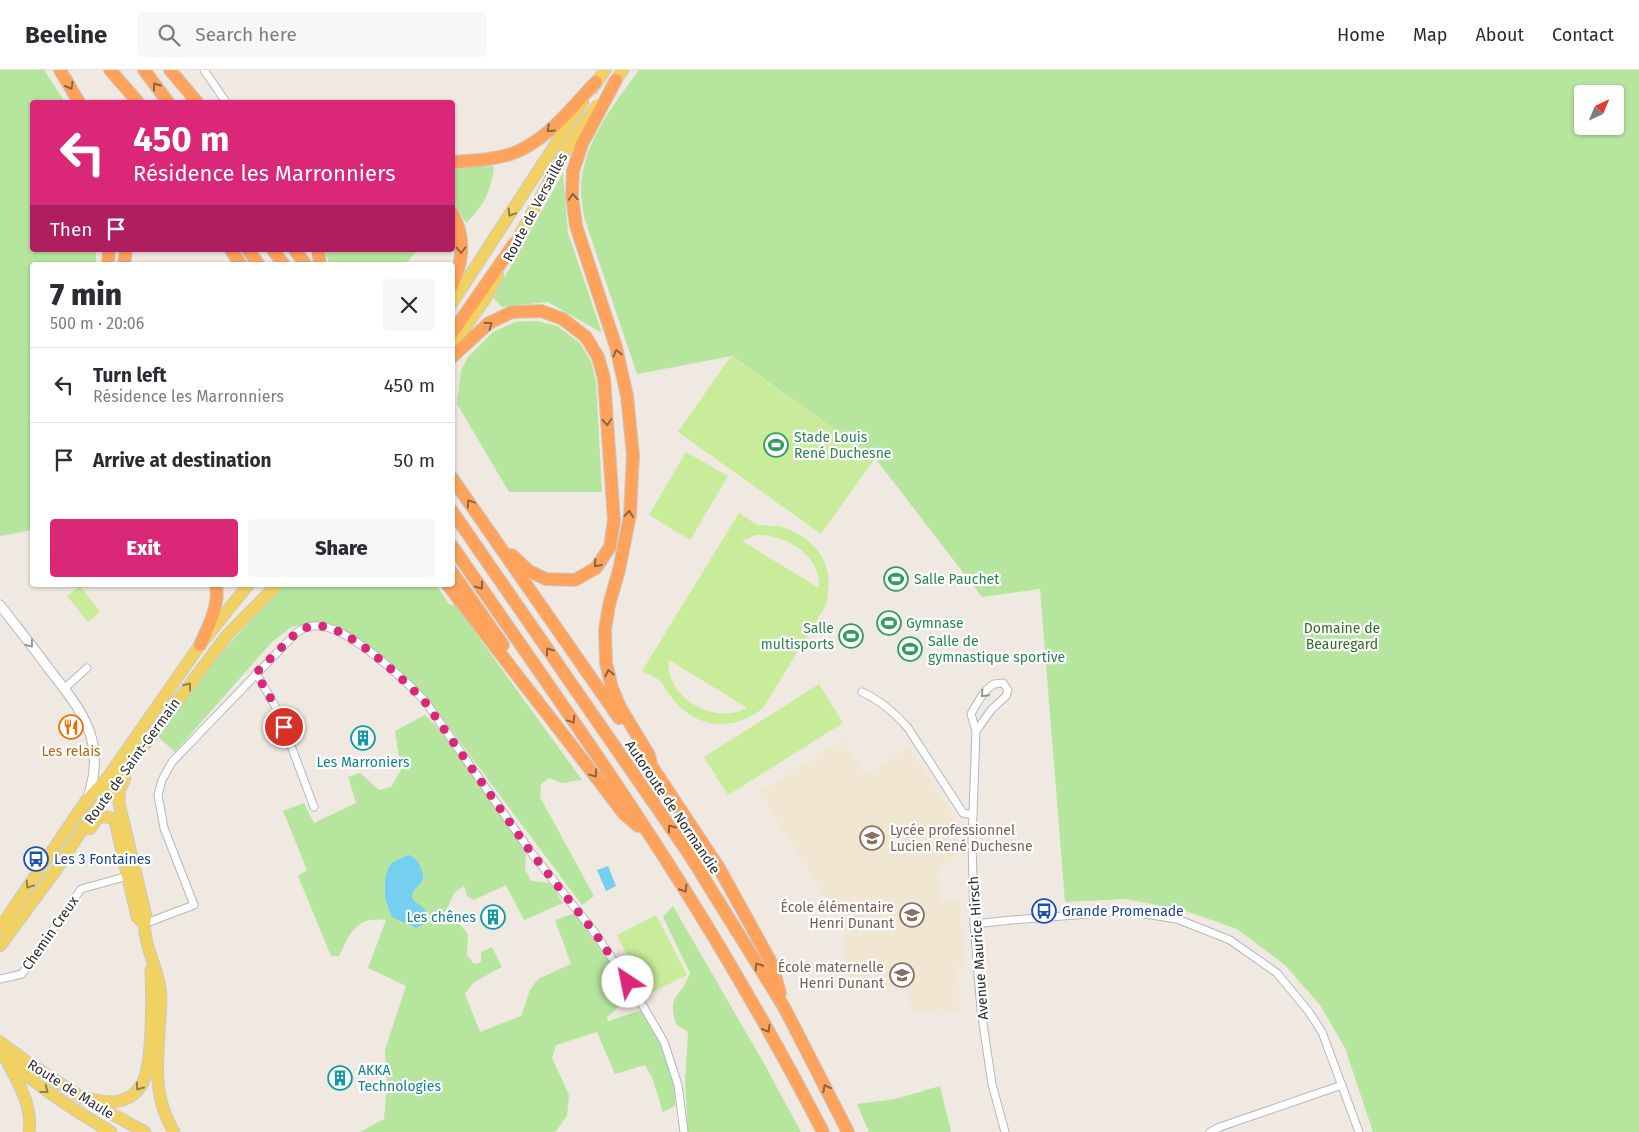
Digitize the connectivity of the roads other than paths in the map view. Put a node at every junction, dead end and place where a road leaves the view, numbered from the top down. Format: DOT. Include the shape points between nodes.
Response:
graph roads {
  1 [pos="60,70"];
  2 [pos="110,70"];
  3 [pos="144,70"];
  4 [pos="169,70"];
  5 [pos="204,70"];
  6 [pos="605,70"];
  7 [pos="619,75"];
  8 [pos="596,82"];
  9 [pos="78,100"];
  10 [pos="136,100"];
  11 [pos="166,100"];
  12 [pos="190,100"];
  13 [pos="195,100"];
  14 [pos="225,100"];
  15 [pos="455,162"];
  16 [pos="455,220"];
  17 [pos="514,244"];
  18 [pos="455,279"];
  19 [pos="455,298"];
  20 [pos="455,329"];
  21 [pos="455,342"];
  22 [pos="455,354"];
  23 [pos="455,482"];
  24 [pos="455,515"];
  25 [pos="488,529"];
  26 [pos="455,550"];
  27 [pos="455,576"];
  28 [pos="216,587"];
  29 [pos="246,587"];
  30 [pos="275,587"];
  31 [pos="449,587"];
  32 [pos="0,605"];
  33 [pos="200,645"];
  34 [pos="87,668"];
  35 [pos="256,673"];
  36 [pos="65,688"];
  37 [pos="862,692"];
  38 [pos="543,708"];
  39 [pos="976,731"];
  40 [pos="651,764"];
  41 [pos="127,767"];
  42 [pos="86,802"];
  43 [pos="314,807"];
  44 [pos="973,815"];
  45 [pos="648,833"];
  46 [pos="56,870"];
  47 [pos="128,876"];
  48 [pos="144,924"];
  49 [pos="974,924"];
  50 [pos="1,925"];
  51 [pos="0,946"];
  52 [pos="150,953"];
  53 [pos="0,979"];
  54 [pos="784,1007"];
  55 [pos="0,1042"];
  56 [pos="3,1057"];
  57 [pos="1342,1086"];
  58 [pos="81,1097"];
  59 [pos="29,1132"];
  60 [pos="111,1132"];
  61 [pos="145,1132"];
  62 [pos="174,1132"];
  63 [pos="684,1132"];
  64 [pos="823,1132"];
  65 [pos="848,1132"];
  66 [pos="1005,1132"];
  67 [pos="1210,1132"];
  68 [pos="1359,1132"];
  1 -- 9 [label="highway, one-way"];
  2 -- 10 [label="highway"];
  11 -- 3 [label="highway, one-way"];
  4 -- 12 [label="highway"];
  4 -- 13 [label="highway"];
  5 -- 14 [label="street"];
  6 -- 8 [label="main road, Route de Versailles"];
  7 -- 17 [label="main road, Route de Versailles" via="566,150"];
  40 -- 7 [label="highway, one-way" via="649,755 620,707 606,663 609,605 630,515 633,455 627,396 616,347 576,226 572,196 573,171 582,144"];
  8 -- 15 [label="highway, one-way" via="529,146 510,154"];
  8 -- 19 [label="main road, Route de Versailles, one-way"];
  16 -- 18 [label="highway, one-way" via="462,250"];
  17 -- 20 [label="highway"];
  17 -- 21 [label="main road, Route de Versailles" via="483,302"];
  22 -- 25 [label="highway, one-way" via="489,323 512,312 541,311 562,318 586,336 598,357 604,378 614,520 610,547 596,568 574,580 546,579 529,571"];
  25 -- 23 [label="highway, one-way"];
  54 -- 24 [label="highway, Autoroute de Normandie, one-way" via="689,854"];
  25 -- 40 [label="highway"];
  26 -- 45 [label="highway, one-way"];
  27 -- 38 [label="highway"];
  28 -- 33 [label="highway" via="211,620"];
  29 -- 33 [label="main road"];
  41 -- 30 [label="main road, Route de Saint-Germain, one-way" via="228,634"];
  31 -- 38 [label="highway"];
  32 -- 36 [label="street, one-way"];
  33 -- 42 [label="main road, Route de Saint-Germain" via="108,777"];
  34 -- 36 [label="street"];
  35 -- 43 [label="street" via="278,711"];
  35 -- 48 [label="street" via="172,762 162,780 158,795 164,828 194,905"];
  35 -- 63 [label="street" via="296,633 318,626 342,632 391,669 425,702 530,851 595,933 639,999 664,1042 678,1085"];
  36 -- 42 [label="street" via="82,713 92,742 93,780"];
  37 -- 44 [label="street" via="900,718 963,813"];
  38 -- 45 [label="highway, one-way" via="624,814"];
  39 -- 39 [label="street, Avenue Maurice Hirsch, one-way" via="1006,696 1008,690 1002,683 994,684 976,704 971,714"];
  39 -- 44 [label="street, Avenue Maurice Hirsch"];
  40 -- 54 [label="highway" via="719,868 772,964"];
  41 -- 46 [label="main road, Route de Saint-Germain"];
  41 -- 48 [label="main road" via="118,803 146,916"];
  42 -- 50 [label="main road, Route de Saint-Germain, one-way"];
  44 -- 49 [label="street, Avenue Maurice Hirsch"];
  45 -- 64 [label="highway, one-way" via="718,944"];
  46 -- 47 [label="main road" via="66,863 96,820 106,816 115,821"];
  46 -- 51 [label="main road, Route de Saint-Germain"];
  47 -- 48 [label="main road" via="137,917"];
  47 -- 53 [label="street, Chemin Creux" via="81,890 22,974"];
  48 -- 52 [label="main road"];
  49 -- 57 [label="street" via="1124,911 1177,919 1230,940 1277,973 1309,1012 1322,1032"];
  49 -- 66 [label="street, Avenue Maurice Hirsch" via="989,1064"];
  52 -- 58 [label="main road, one-way" via="152,1020 148,1065 143,1082 137,1091 121,1101 105,1102"];
  52 -- 62 [label="main road" via="160,984 161,999 156,1075 166,1115"];
  65 -- 54 [label="highway, Autoroute de Normandie, one-way"];
  55 -- 58 [label="main road, Route de Maule"];
  56 -- 59 [label="main road" via="23,1092 29,1114"];
  56 -- 60 [label="main road, Route de Maule, one-way" via="75,1111"];
  57 -- 67 [label="street"];
  57 -- 68 [label="street"];
  58 -- 61 [label="main road, Route de Maule"];
}
